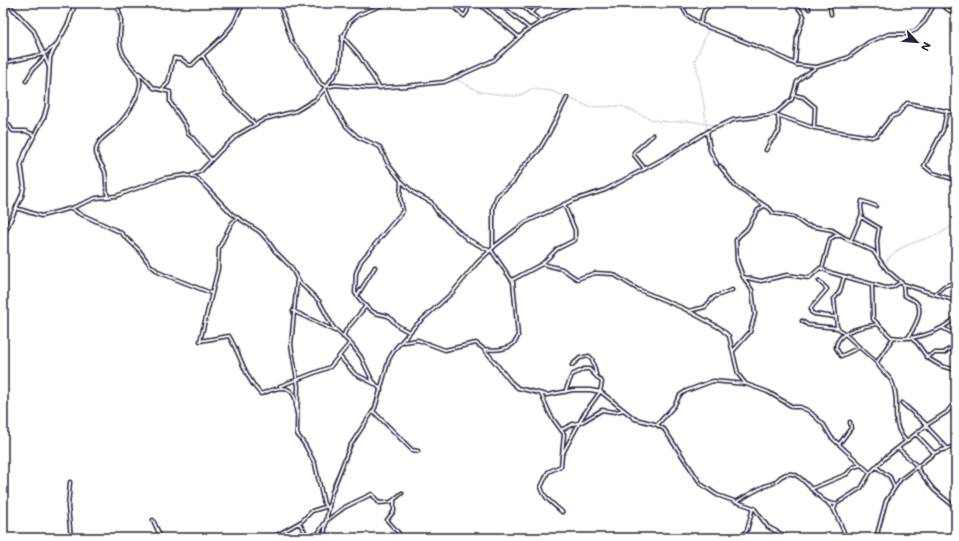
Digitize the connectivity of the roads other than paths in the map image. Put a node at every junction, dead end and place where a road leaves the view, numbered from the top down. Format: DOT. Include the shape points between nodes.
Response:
graph roads {
  1 [pos="10,3"];
  2 [pos="75,3"];
  3 [pos="116,3"];
  4 [pos="247,3"];
  5 [pos="279,3"];
  6 [pos="387,3"];
  7 [pos="450,3"];
  8 [pos="469,3"];
  9 [pos="478,3"];
  10 [pos="498,3"];
  11 [pos="518,3"];
  12 [pos="538,3"];
  13 [pos="578,3"];
  14 [pos="652,3"];
  15 [pos="665,3"];
  16 [pos="680,3"];
  17 [pos="711,3"];
  18 [pos="795,3"];
  19 [pos="807,3"];
  20 [pos="829,3"];
  21 [pos="934,3"];
  22 [pos="938,3"];
  23 [pos="809,9"];
  24 [pos="530,13"];
  25 [pos="831,14"];
  26 [pos="956,15"];
  27 [pos="542,22"];
  28 [pos="700,24"];
  29 [pos="530,29"];
  30 [pos="342,36"];
  31 [pos="519,37"];
  32 [pos="54,47"];
  33 [pos="44,55"];
  34 [pos="203,56"];
  35 [pos="3,63"];
  36 [pos="795,64"];
  37 [pos="49,67"];
  38 [pos="817,67"];
  39 [pos="138,73"];
  40 [pos="26,80"];
  41 [pos="326,87"];
  42 [pos="380,88"];
  43 [pos="162,89"];
  44 [pos="793,95"];
  45 [pos="567,98"];
  46 [pos="947,111"];
  47 [pos="956,113"];
  48 [pos="772,114"];
  49 [pos="778,115"];
  50 [pos="3,122"];
  51 [pos="255,124"];
  52 [pos="814,128"];
  53 [pos="707,132"];
  54 [pos="35,135"];
  55 [pos="653,135"];
  56 [pos="766,150"];
  57 [pos="211,160"];
  58 [pos="717,164"];
  59 [pos="720,166"];
  60 [pos="645,169"];
  61 [pos="192,175"];
  62 [pos="956,180"];
  63 [pos="401,181"];
  64 [pos="108,197"];
  65 [pos="564,204"];
  66 [pos="764,206"];
  67 [pos="876,206"];
  68 [pos="16,208"];
  69 [pos="72,208"];
  70 [pos="861,217"];
  71 [pos="237,218"];
  72 [pos="3,236"];
  73 [pos="841,236"];
  74 [pos="851,240"];
  75 [pos="491,249"];
  76 [pos="878,257"];
  77 [pos="542,264"];
  78 [pos="375,267"];
  79 [pos="822,269"];
  80 [pos="743,277"];
  81 [pos="844,277"];
  82 [pos="297,279"];
  83 [pos="512,280"];
  84 [pos="819,281"];
  85 [pos="956,282"];
  86 [pos="902,283"];
  87 [pos="872,284"];
  88 [pos="732,290"];
  89 [pos="212,293"];
  90 [pos="935,294"];
  91 [pos="357,297"];
  92 [pos="956,301"];
  93 [pos="366,306"];
  94 [pos="688,311"];
  95 [pos="293,312"];
  96 [pos="297,315"];
  97 [pos="292,316"];
  98 [pos="835,317"];
  99 [pos="956,318"];
  100 [pos="802,321"];
  101 [pos="878,324"];
  102 [pos="838,328"];
  103 [pos="943,328"];
  104 [pos="336,331"];
  105 [pos="409,332"];
  106 [pos="844,334"];
  107 [pos="956,335"];
  108 [pos="894,337"];
  109 [pos="344,338"];
  110 [pos="910,338"];
  111 [pos="402,342"];
  112 [pos="350,343"];
  113 [pos="858,348"];
  114 [pos="484,349"];
  115 [pos="956,351"];
  116 [pos="733,352"];
  117 [pos="926,356"];
  118 [pos="340,357"];
  119 [pos="877,363"];
  120 [pos="572,365"];
  121 [pos="956,370"];
  122 [pos="596,375"];
  123 [pos="297,380"];
  124 [pos="746,384"];
  125 [pos="376,385"];
  126 [pos="278,387"];
  127 [pos="381,390"];
  128 [pos="565,392"];
  129 [pos="600,392"];
  130 [pos="541,394"];
  131 [pos="956,401"];
  132 [pos="902,403"];
  133 [pos="624,410"];
  134 [pos="373,411"];
  135 [pos="297,414"];
  136 [pos="580,422"];
  137 [pos="850,422"];
  138 [pos="657,425"];
  139 [pos="926,425"];
  140 [pos="561,430"];
  141 [pos="916,434"];
  142 [pos="906,442"];
  143 [pos="839,443"];
  144 [pos="956,446"];
  145 [pos="898,448"];
  146 [pos="948,448"];
  147 [pos="418,451"];
  148 [pos="562,454"];
  149 [pos="934,454"];
  150 [pos="862,465"];
  151 [pos="876,467"];
  152 [pos="918,467"];
  153 [pos="870,473"];
  154 [pos="70,482"];
  155 [pos="894,487"];
  156 [pos="810,489"];
  157 [pos="402,492"];
  158 [pos="394,500"];
  159 [pos="736,502"];
  160 [pos="828,502"];
  161 [pos="836,504"];
  162 [pos="325,506"];
  163 [pos="753,508"];
  164 [pos="956,508"];
  165 [pos="329,510"];
  166 [pos="834,510"];
  167 [pos="562,512"];
  168 [pos="154,520"];
  169 [pos="326,520"];
  170 [pos="299,523"];
  171 [pos="71,538"];
  172 [pos="161,538"];
  173 [pos="272,538"];
  174 [pos="309,538"];
  175 [pos="315,538"];
  176 [pos="324,538"];
  177 [pos="403,538"];
  178 [pos="741,538"];
  179 [pos="789,538"];
  180 [pos="842,538"];
  181 [pos="876,538"];
  1 -- 33 [label="street" via="11,8 34,31"];
  2 -- 32 [label="street" via="69,22"];
  3 -- 39 [label="street" via="121,21 121,46 126,59"];
  4 -- 34 [label="street" via="241,6 234,23 223,37"];
  5 -- 41 [label="street" via="292,42 307,60 320,83"];
  6 -- 30 [label="street" via="353,18"];
  7 -- 8 [label="street" via="464,16"];
  9 -- 31 [label="street"];
  10 -- 29 [label="street"];
  11 -- 24 [label="street"];
  12 -- 24 [label="street" via="540,6"];
  13 -- 27 [label="street"];
  14 -- 15 [label="street" via="662,6"];
  16 -- 28 [label="street" via="686,15"];
  17 -- 28 [label="street" via="704,11"];
  18 -- 36 [label="street" via="804,16 798,37"];
  19 -- 23 [label="street"];
  20 -- 25 [label="street"];
  21 -- 38 [label="street" via="925,21 916,30 906,34 887,35 865,44 844,59"];
  22 -- 26 [label="street"];
  24 -- 27 [label="street"];
  27 -- 29 [label="street"];
  28 -- 36 [label="street"];
  29 -- 31 [label="street"];
  30 -- 41 [label="street" via="340,67"];
  30 -- 42 [label="street" via="359,55"];
  31 -- 42 [label="street" via="494,60 454,78 441,82"];
  32 -- 33 [label="street"];
  32 -- 37 [label="street"];
  33 -- 35 [label="street"];
  33 -- 37 [label="street"];
  33 -- 40 [label="street"];
  34 -- 43 [label="street" via="189,65 181,59 174,58 168,83"];
  34 -- 51 [label="street" via="225,94"];
  36 -- 38 [label="street"];
  37 -- 54 [label="street" via="47,106"];
  38 -- 44 [label="street" via="797,81"];
  39 -- 43 [label="street" via="154,88"];
  39 -- 64 [label="street" via="140,88 126,115 97,146 96,154 104,171"];
  41 -- 42 [label="street" via="336,85"];
  41 -- 51 [label="street" via="316,99 296,111"];
  41 -- 63 [label="street" via="330,102 346,126 358,137 380,147 388,164"];
  43 -- 57 [label="street" via="171,94 170,102 186,126 188,134"];
  44 -- 48 [label="street" via="785,106"];
  44 -- 52 [label="street" via="801,97 815,107"];
  45 -- 75 [label="street" via="539,150 514,181 497,196"];
  46 -- 47 [label="street"];
  46 -- 52 [label="street" via="907,102 873,137"];
  46 -- 62 [label="street" via="943,130 924,166 934,173"];
  48 -- 49 [label="street"];
  48 -- 53 [label="street" via="733,120"];
  49 -- 52 [label="street"];
  49 -- 56 [label="street" via="779,132"];
  50 -- 54 [label="street" via="13,131 26,131"];
  51 -- 57 [label="street" via="230,141"];
  53 -- 58 [label="street" via="710,150"];
  53 -- 60 [label="street"];
  54 -- 68 [label="street" via="23,158 21,171 24,190"];
  55 -- 60 [label="street" via="634,152"];
  57 -- 61 [label="street" via="201,171"];
  59 -- 66 [label="street" via="735,186"];
  60 -- 65 [label="street" via="599,193"];
  61 -- 64 [label="street" via="165,178"];
  61 -- 71 [label="street" via="201,180"];
  63 -- 75 [label="street" via="416,194 431,202 438,213 467,239"];
  63 -- 91 [label="street" via="400,197 404,206 403,211 361,261 356,273"];
  64 -- 69 [label="street" via="92,199"];
  65 -- 75 [label="street" via="526,222"];
  65 -- 77 [label="street" via="576,238 557,249"];
  66 -- 73 [label="street" via="772,213 794,217 805,225 829,228"];
  66 -- 80 [label="street" via="758,210 747,229 736,240 737,261"];
  67 -- 70 [label="street" via="863,200"];
  68 -- 69 [label="street" via="41,216"];
  68 -- 72 [label="street"];
  69 -- 89 [label="street" via="120,232 139,250 150,266 160,273"];
  70 -- 74 [label="street"];
  70 -- 76 [label="street" via="879,228"];
  71 -- 82 [label="street" via="264,236 291,267"];
  71 -- 89 [label="street" via="231,224 219,248"];
  73 -- 74 [label="street"];
  73 -- 79 [label="street" via="831,238"];
  74 -- 76 [label="street" via="867,247"];
  75 -- 83 [label="street"];
  75 -- 105 [label="street" via="444,301"];
  76 -- 86 [label="street" via="887,270"];
  77 -- 83 [label="street"];
  77 -- 94 [label="street" via="562,269 577,279 595,273 611,273 644,292"];
  78 -- 91 [label="street"];
  79 -- 80 [label="street" via="818,268 809,278 787,275 761,281"];
  79 -- 81 [label="street"];
  80 -- 116 [label="street" via="752,290 755,314 750,332"];
  81 -- 87 [label="street"];
  81 -- 98 [label="street" via="834,300"];
  82 -- 95 [label="street"];
  82 -- 104 [label="street" via="319,300"];
  83 -- 114 [label="street" via="518,339 507,348"];
  84 -- 98 [label="street" via="827,289 811,308 811,312"];
  85 -- 90 [label="street" via="944,286"];
  86 -- 87 [label="street" via="888,288"];
  86 -- 90 [label="street" via="916,290"];
  86 -- 110 [label="street" via="904,295 915,301 919,308"];
  87 -- 101 [label="street" via="872,317"];
  88 -- 94 [label="street" via="719,294 705,307"];
  89 -- 126 [label="street" via="200,341 229,336 256,389 261,394"];
  90 -- 92 [label="street"];
  91 -- 93 [label="street"];
  93 -- 105 [label="street" via="375,313 388,316"];
  93 -- 109 [label="street" via="344,332"];
  94 -- 116 [label="street" via="726,332 730,336"];
  95 -- 96 [label="street"];
  95 -- 97 [label="street"];
  96 -- 97 [label="street"];
  96 -- 104 [label="street"];
  97 -- 123 [label="street" via="290,345"];
  98 -- 102 [label="street"];
  99 -- 103 [label="street"];
  100 -- 102 [label="street" via="808,325"];
  101 -- 106 [label="street"];
  101 -- 108 [label="street"];
  102 -- 106 [label="street"];
  103 -- 107 [label="street"];
  103 -- 110 [label="street"];
  104 -- 109 [label="street"];
  105 -- 111 [label="street"];
  106 -- 113 [label="street"];
  106 -- 113 [label="street" via="837,342 839,355 843,356"];
  108 -- 110 [label="street"];
  108 -- 119 [label="street"];
  109 -- 112 [label="street"];
  110 -- 117 [label="street"];
  111 -- 114 [label="street" via="418,340 445,350 476,343"];
  111 -- 127 [label="street" via="394,349"];
  112 -- 118 [label="street"];
  112 -- 125 [label="street"];
  113 -- 119 [label="street"];
  114 -- 130 [label="street" via="514,385"];
  115 -- 117 [label="street" via="949,349 944,353 934,352"];
  116 -- 124 [label="street" via="738,374"];
  117 -- 121 [label="street" via="928,360"];
  118 -- 123 [label="street" via="330,367"];
  118 -- 125 [label="street" via="355,374"];
  119 -- 142 [label="street" via="892,381 896,398 897,429"];
  120 -- 122 [label="street" via="580,358 589,356"];
  122 -- 128 [label="street" via="586,369 578,371 571,377"];
  122 -- 129 [label="street" via="602,382"];
  123 -- 126 [label="street"];
  123 -- 135 [label="street"];
  124 -- 138 [label="street" via="713,381 686,391"];
  124 -- 143 [label="street" via="768,392 793,407 809,411"];
  125 -- 127 [label="street"];
  126 -- 135 [label="street" via="284,388 294,396"];
  127 -- 134 [label="street"];
  128 -- 129 [label="street" via="580,389"];
  128 -- 130 [label="street" via="554,395"];
  129 -- 133 [label="street"];
  129 -- 136 [label="street"];
  130 -- 140 [label="street"];
  131 -- 139 [label="street" via="947,412"];
  132 -- 139 [label="street"];
  133 -- 136 [label="street" via="602,410"];
  133 -- 138 [label="street" via="636,419"];
  134 -- 147 [label="street" via="412,450"];
  134 -- 165 [label="street" via="350,446 332,492"];
  135 -- 162 [label="street" via="297,434 312,457"];
  136 -- 140 [label="street"];
  136 -- 148 [label="street"];
  137 -- 143 [label="street" via="851,428"];
  138 -- 159 [label="street" via="666,430 701,484 717,495"];
  139 -- 141 [label="street"];
  139 -- 146 [label="street"];
  140 -- 148 [label="street" via="564,436"];
  141 -- 142 [label="street"];
  141 -- 149 [label="street"];
  142 -- 145 [label="street"];
  143 -- 150 [label="street"];
  144 -- 146 [label="street"];
  145 -- 151 [label="street"];
  145 -- 152 [label="street"];
  146 -- 149 [label="street"];
  148 -- 167 [label="street" via="561,466 548,472 541,487 546,499"];
  149 -- 152 [label="street"];
  150 -- 153 [label="street"];
  150 -- 156 [label="street"];
  151 -- 153 [label="street"];
  151 -- 155 [label="street" via="890,477"];
  152 -- 155 [label="street" via="904,475"];
  152 -- 164 [label="street" via="934,490"];
  153 -- 161 [label="street" via="859,490"];
  154 -- 171 [label="street" via="68,506"];
  155 -- 181 [label="street" via="885,503"];
  156 -- 159 [label="street" via="796,475 787,474"];
  156 -- 160 [label="street"];
  157 -- 158 [label="street"];
  158 -- 169 [label="street" via="380,503 372,494 344,507"];
  158 -- 177 [label="street" via="394,511 387,520"];
  159 -- 163 [label="street"];
  160 -- 161 [label="street"];
  160 -- 166 [label="street"];
  161 -- 166 [label="street"];
  162 -- 165 [label="street"];
  162 -- 170 [label="street" via="312,511"];
  163 -- 178 [label="street" via="747,530"];
  163 -- 179 [label="street" via="768,527"];
  165 -- 169 [label="street"];
  166 -- 180 [label="street" via="844,532"];
  168 -- 172 [label="street"];
  169 -- 175 [label="street"];
  169 -- 176 [label="street"];
  170 -- 173 [label="street"];
  170 -- 174 [label="street"];
}
